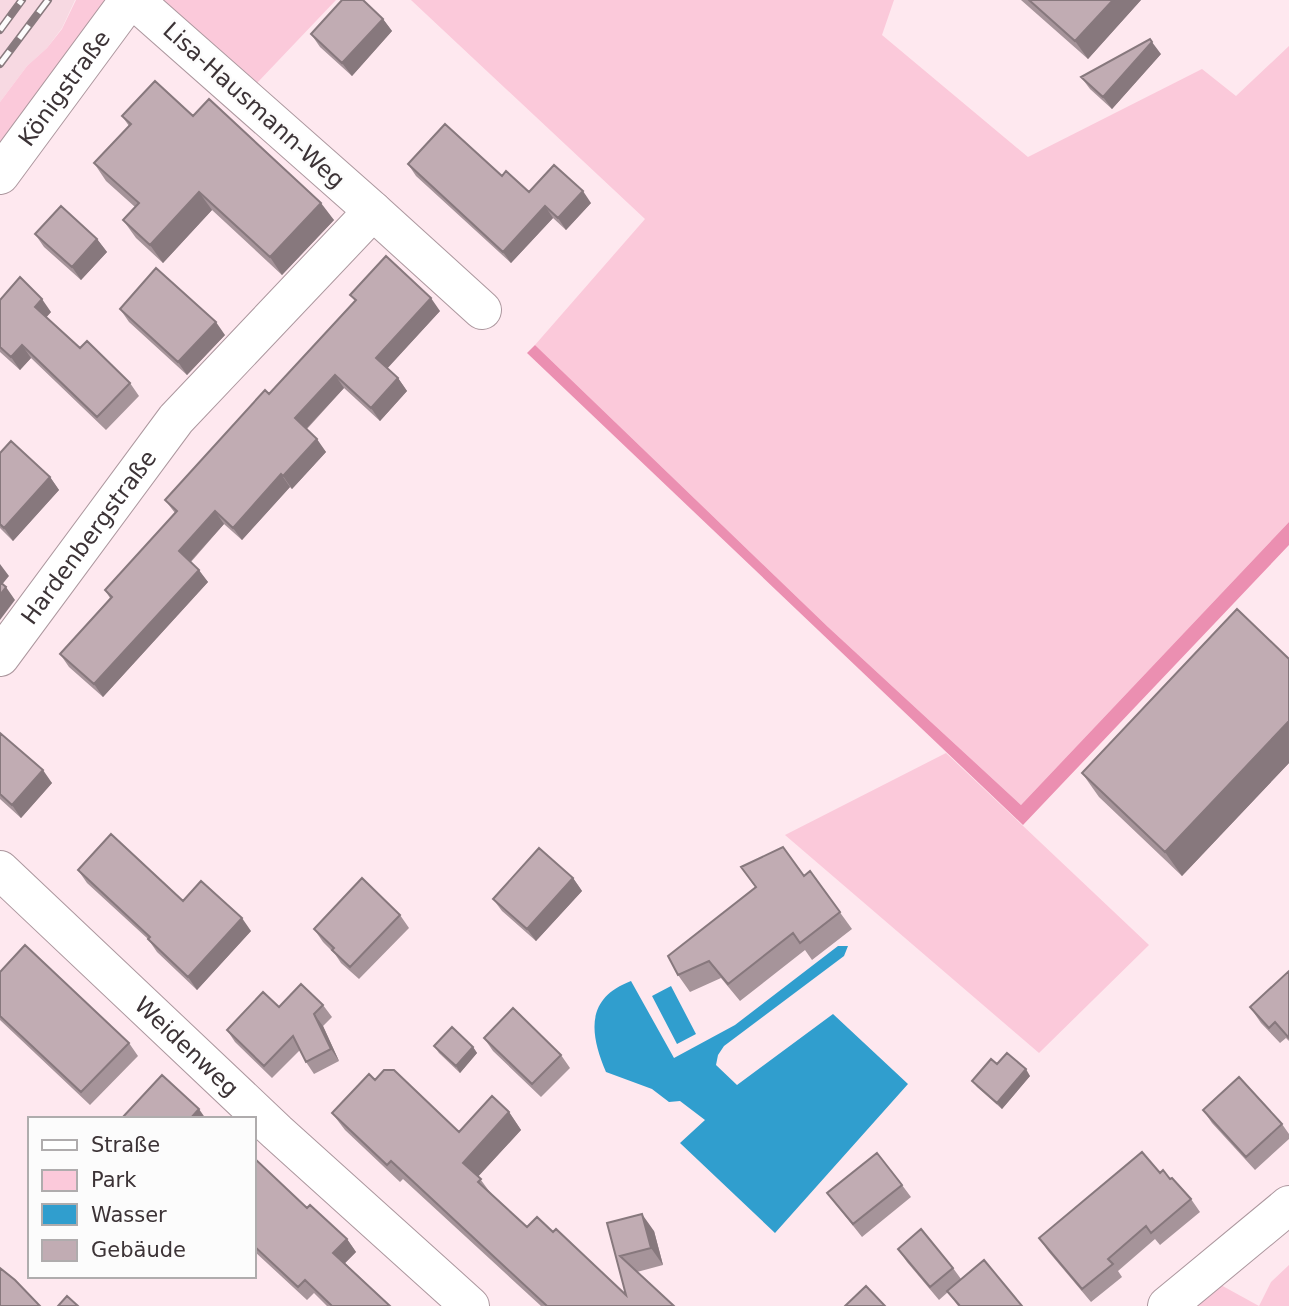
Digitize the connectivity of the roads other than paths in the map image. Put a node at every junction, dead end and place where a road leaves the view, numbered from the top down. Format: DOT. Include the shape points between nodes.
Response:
graph roads {
  1 [pos="131,0"];
  2 [pos="0,176"];
  3 [pos="373,211"];
  4 [pos="482,310"];
  5 [pos="0,657"];
  6 [pos="0,870"];
  7 [pos="1289,1205"];
  8 [pos="470,1306"];
  9 [pos="1167,1306"];
  1 -- 2 [label="street, Königstraße"];
  1 -- 3 [label="street, Lisa-Hausmann-Weg"];
  3 -- 4 [label="street, Lisa-Hausmann-Weg"];
  3 -- 5 [label="street, Hardenbergstraße" via="176,419"];
  6 -- 8 [label="street, Weidenweg" via="277,1132"];
  7 -- 9 [label="street"];
}
